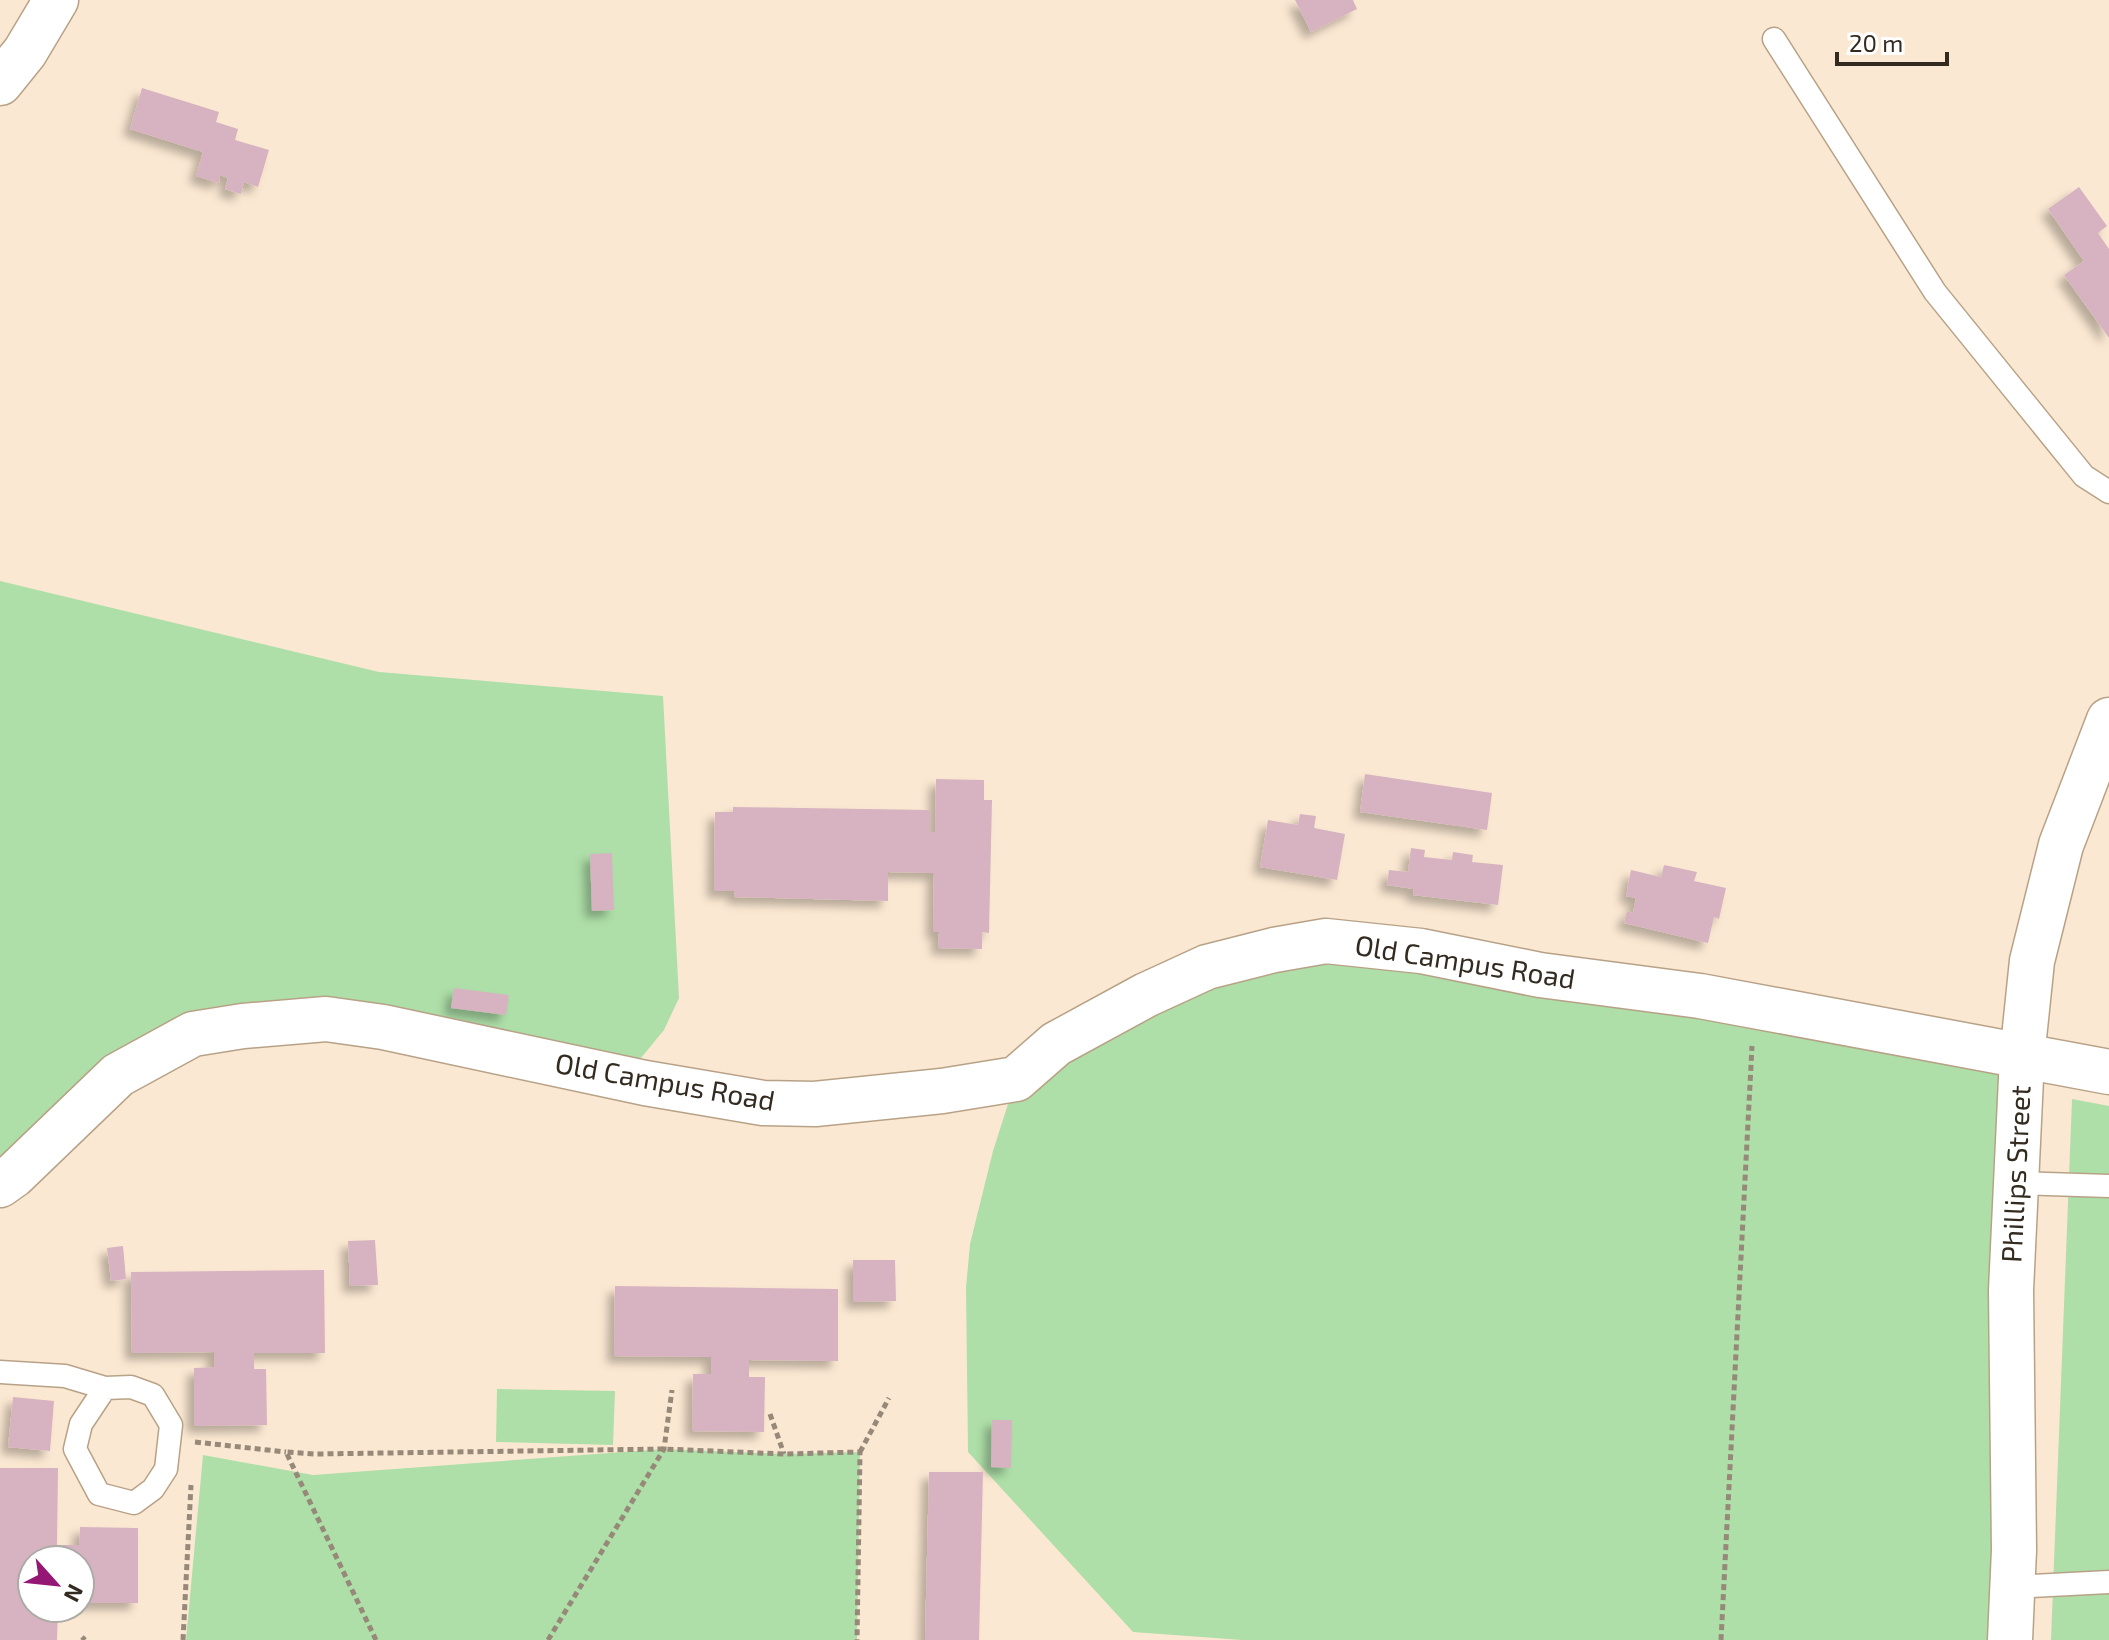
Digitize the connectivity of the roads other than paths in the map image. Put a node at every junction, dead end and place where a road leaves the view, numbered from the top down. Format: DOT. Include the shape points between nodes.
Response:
graph roads {
  1 [pos="56,0"];
  2 [pos="1774,39"];
  3 [pos="1,79"];
  4 [pos="2109,492"];
  5 [pos="2109,720"];
  6 [pos="2022,1057"];
  7 [pos="2109,1072"];
  8 [pos="2015,1183"];
  9 [pos="0,1185"];
  10 [pos="2109,1186"];
  11 [pos="0,1372"];
  12 [pos="105,1388"];
  13 [pos="2109,1582"];
  14 [pos="2012,1587"];
  15 [pos="2010,1640"];
  1 -- 3 [label="street" via="25,52"];
  2 -- 4 [label="lane" via="1935,292 2084,476"];
  5 -- 6 [label="street, Phillips Street" via="2046,896 2032,961"];
  6 -- 7 [label="street, Old Campus Road"];
  6 -- 8 [label="street, Phillips Street"];
  6 -- 9 [label="street, Old Campus Road" via="1754,1005 1540,975 1421,951 1326,941 1207,967 1056,1044 1016,1079 815,1104 763,1103 326,1019 193,1034 118,1075"];
  8 -- 10 [label="lane"];
  8 -- 14 [label="street, Phillips Street"];
  11 -- 12 [label="lane" via="65,1376"];
  12 -- 12 [label="lane" via="131,1387 153,1395 171,1425 166,1469 153,1489 134,1503 99,1494 75,1449 81,1424"];
  13 -- 14 [label="lane"];
  14 -- 15 [label="street, Phillips Street"];
}
